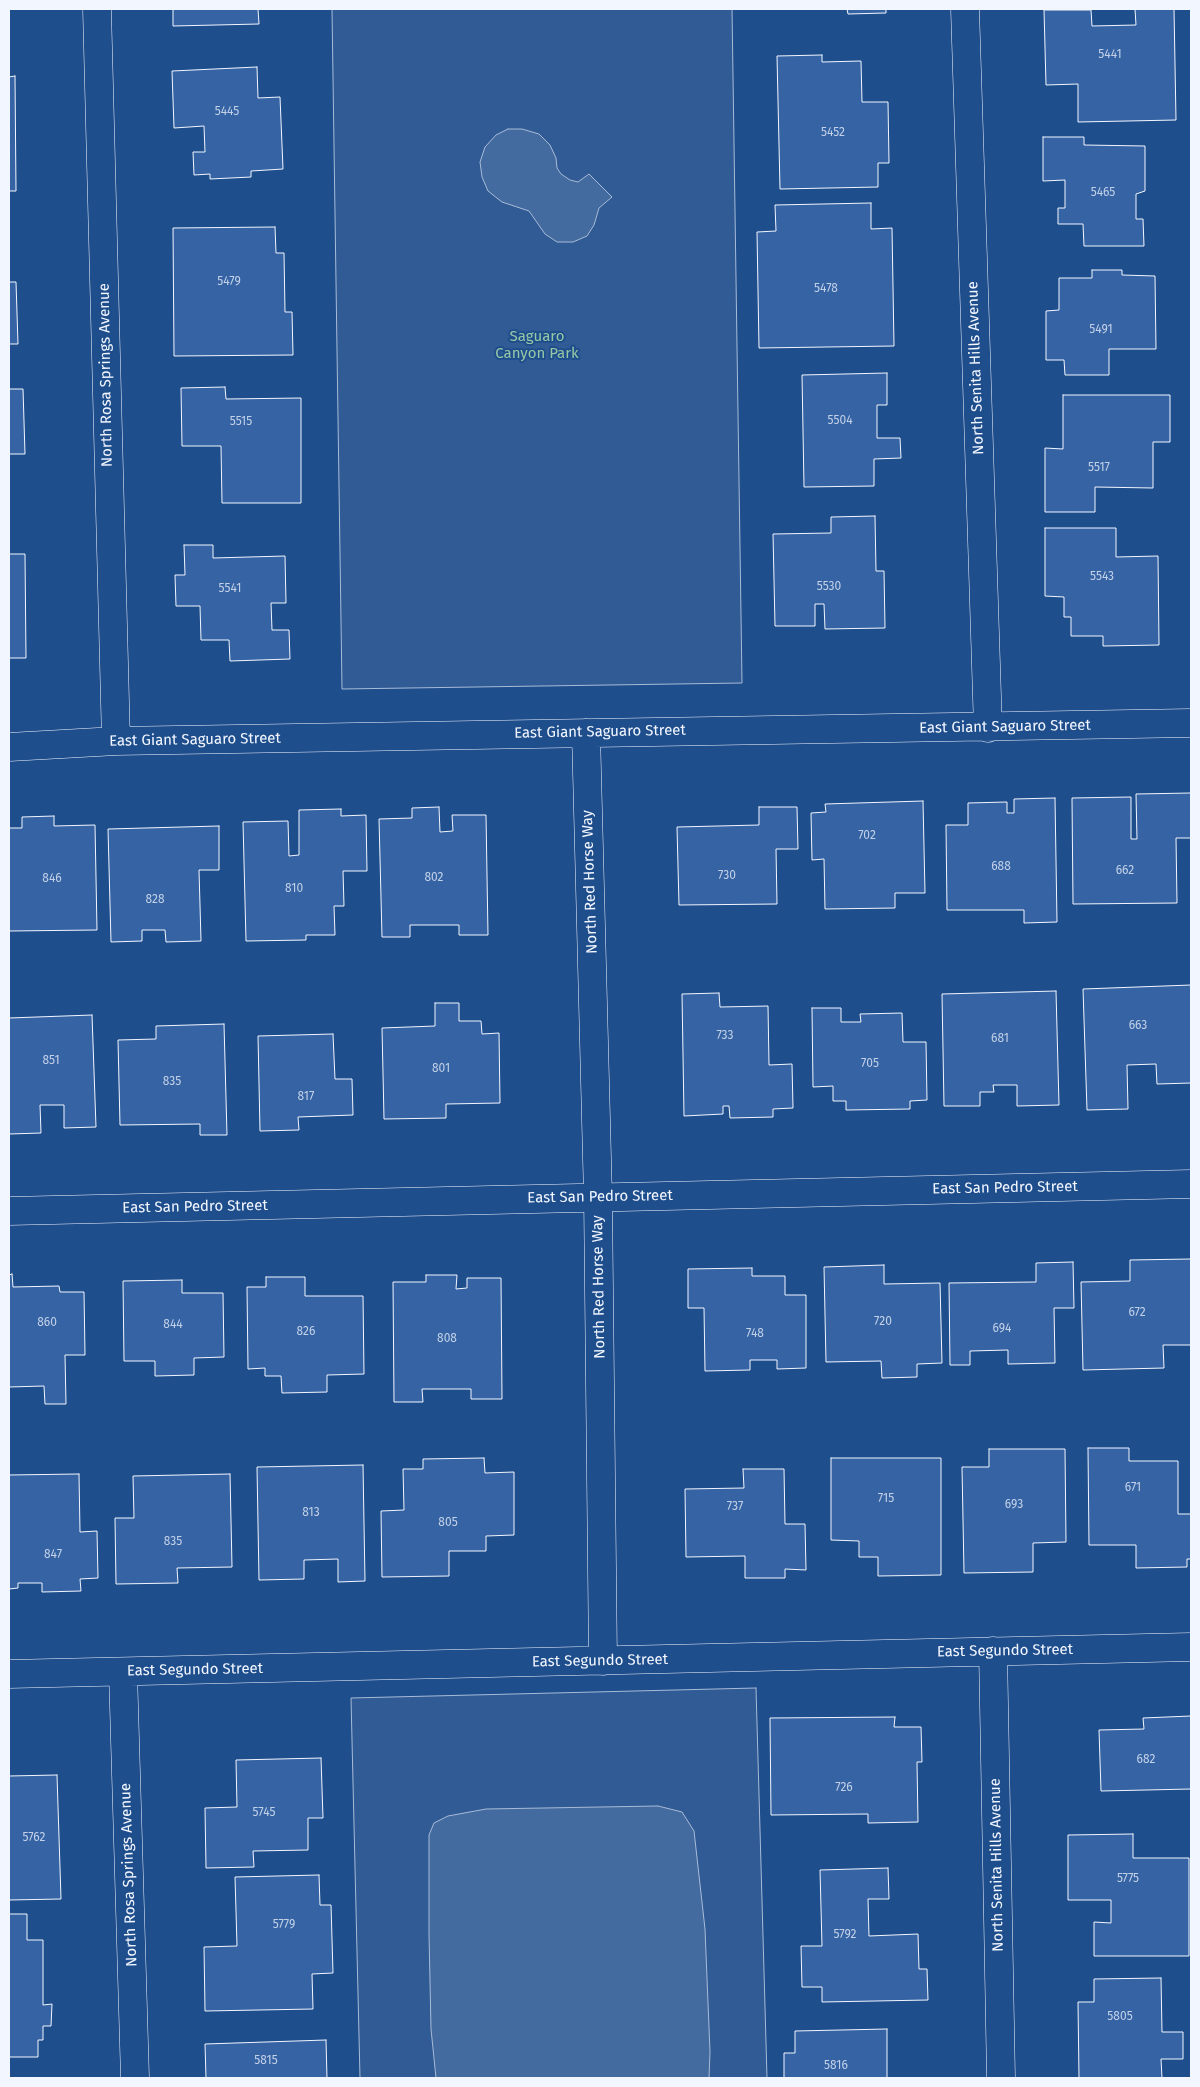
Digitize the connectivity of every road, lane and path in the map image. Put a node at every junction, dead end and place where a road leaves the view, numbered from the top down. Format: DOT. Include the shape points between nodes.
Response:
graph roads {
  1 [pos="97,9"];
  2 [pos="965,9"];
  3 [pos="1191,723"];
  4 [pos="988,728"];
  5 [pos="586,733"];
  6 [pos="116,741"];
  7 [pos="9,747"];
  8 [pos="1191,1184"];
  9 [pos="598,1197"];
  10 [pos="9,1211"];
  11 [pos="1191,1647"];
  12 [pos="993,1652"];
  13 [pos="603,1661"];
  14 [pos="123,1672"];
  15 [pos="9,1674"];
  16 [pos="135,2078"];
  17 [pos="1001,2078"];
  1 -- 6 [label="street, North Rosa Springs Avenue"];
  2 -- 4 [label="street, North Senita Hills Avenue"];
  3 -- 4 [label="street, East Giant Saguaro Street"];
  4 -- 5 [label="street, East Giant Saguaro Street"];
  5 -- 6 [label="street, East Giant Saguaro Street"];
  5 -- 9 [label="street, North Red Horse Way"];
  6 -- 7 [label="street, East Giant Saguaro Street"];
  8 -- 9 [label="street, East San Pedro Street"];
  9 -- 10 [label="street, East San Pedro Street"];
  9 -- 13 [label="street, North Red Horse Way"];
  11 -- 12 [label="street, East Segundo Street"];
  12 -- 13 [label="street, East Segundo Street"];
  12 -- 17 [label="street, North Senita Hills Avenue"];
  13 -- 14 [label="street, East Segundo Street"];
  14 -- 15 [label="street, East Segundo Street"];
  14 -- 16 [label="street, North Rosa Springs Avenue"];
}
